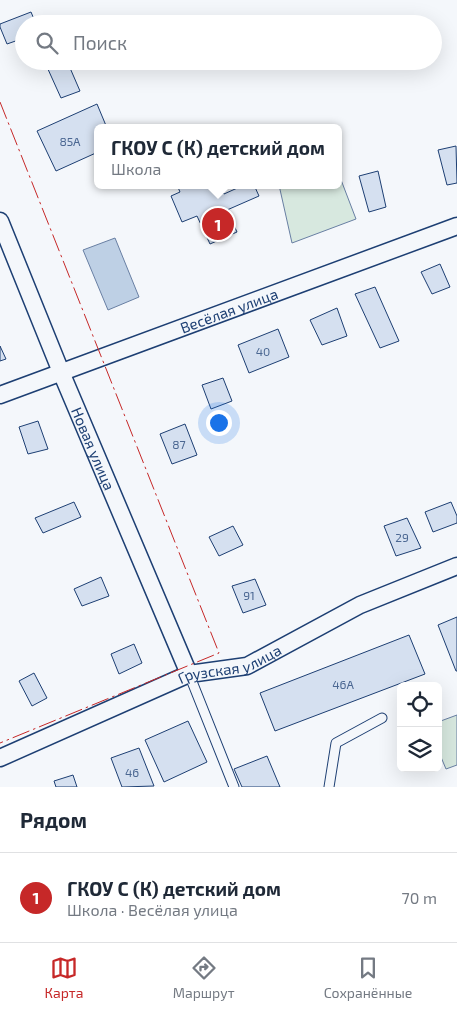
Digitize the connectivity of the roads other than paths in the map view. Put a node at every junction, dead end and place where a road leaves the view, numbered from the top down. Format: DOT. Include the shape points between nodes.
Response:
graph roads {
  1 [pos="0,222"];
  2 [pos="457,226"];
  3 [pos="61,372"];
  4 [pos="0,395"];
  5 [pos="457,566"];
  6 [pos="189,674"];
  7 [pos="382,718"];
  8 [pos="0,758"];
  9 [pos="234,787"];
  10 [pos="329,787"];
  1 -- 3 [label="street, Новая улица"];
  2 -- 3 [label="street, Весёлая улица"];
  3 -- 4 [label="street, Весёлая улица"];
  3 -- 6 [label="street, Новая улица"];
  5 -- 6 [label="street, Грузская улица" via="360,605 247,666"];
  6 -- 8 [label="street, Грузская улица"];
  6 -- 9 [label="lane"];
  7 -- 10 [label="lane" via="336,743"];
}
